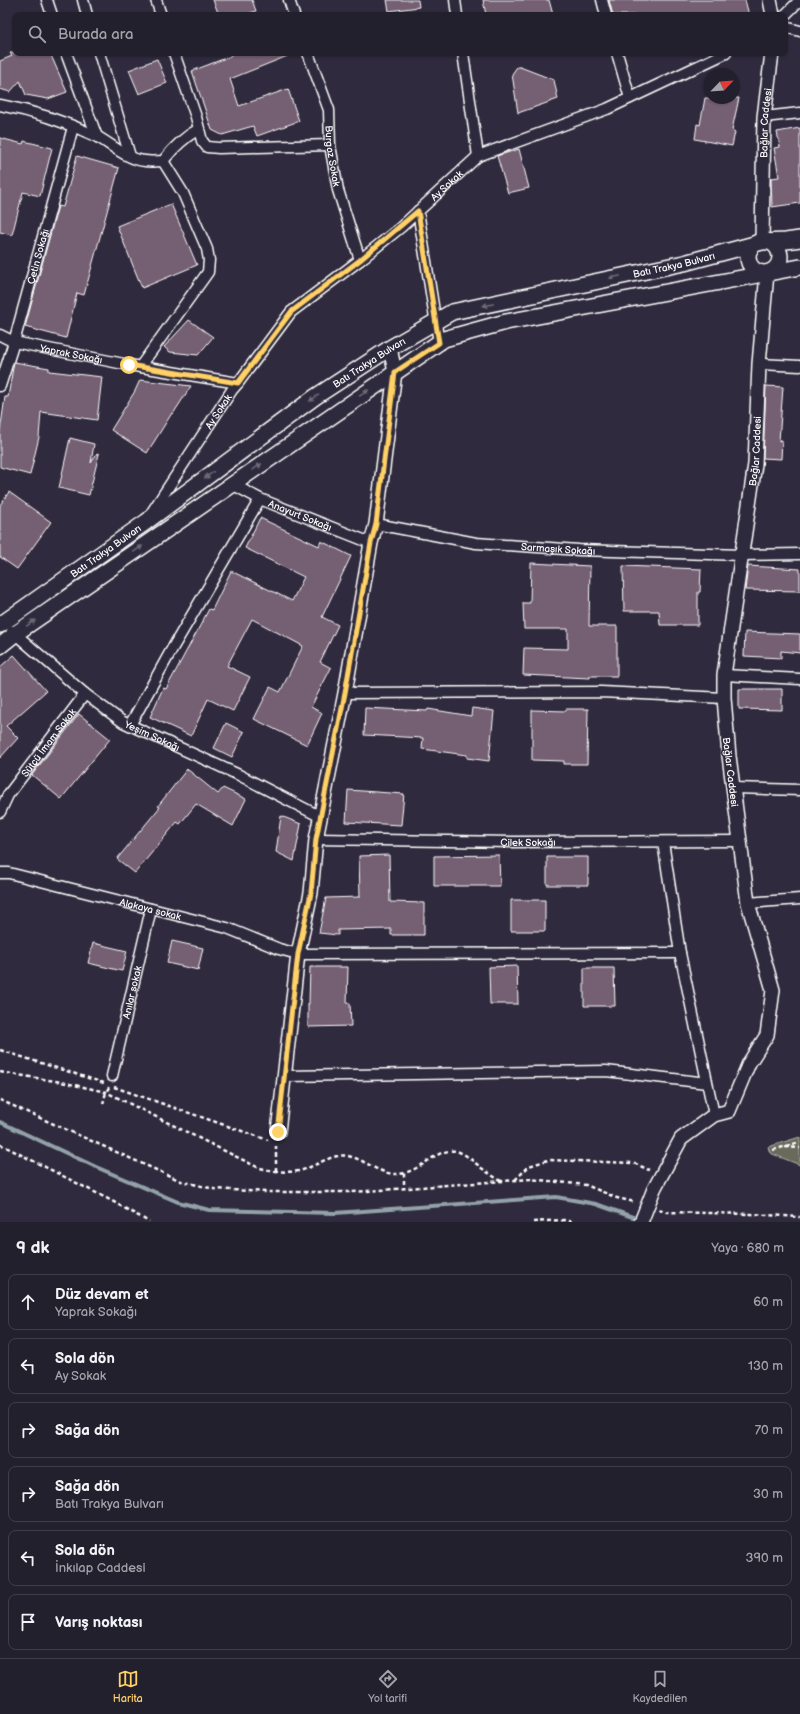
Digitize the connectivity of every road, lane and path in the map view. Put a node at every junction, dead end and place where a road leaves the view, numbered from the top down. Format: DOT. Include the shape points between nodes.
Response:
graph roads {
  1 [pos="47,0"];
  2 [pos="83,0"];
  3 [pos="156,0"];
  4 [pos="289,0"];
  5 [pos="455,0"];
  6 [pos="602,0"];
  7 [pos="770,0"];
  8 [pos="800,0"];
  9 [pos="51,12"];
  10 [pos="86,12"];
  11 [pos="160,12"];
  12 [pos="293,12"];
  13 [pos="457,12"];
  14 [pos="605,12"];
  15 [pos="772,12"];
  16 [pos="788,12"];
  17 [pos="788,28"];
  18 [pos="800,31"];
  19 [pos="67,56"];
  20 [pos="100,56"];
  21 [pos="175,56"];
  22 [pos="309,56"];
  23 [pos="463,56"];
  24 [pos="618,56"];
  25 [pos="720,56"];
  26 [pos="772,56"];
  27 [pos="630,98"];
  28 [pos="0,105"];
  29 [pos="800,113"];
  30 [pos="764,117"];
  31 [pos="73,126"];
  32 [pos="199,129"];
  33 [pos="97,137"];
  34 [pos="330,145"];
  35 [pos="130,156"];
  36 [pos="478,156"];
  37 [pos="164,161"];
  38 [pos="418,211"];
  39 [pos="800,240"];
  40 [pos="762,242"];
  41 [pos="360,260"];
  42 [pos="800,267"];
  43 [pos="767,273"];
  44 [pos="436,322"];
  45 [pos="0,335"];
  46 [pos="14,342"];
  47 [pos="439,343"];
  48 [pos="390,348"];
  49 [pos="759,364"];
  50 [pos="800,366"];
  51 [pos="140,367"];
  52 [pos="395,372"];
  53 [pos="238,383"];
  54 [pos="0,386"];
  55 [pos="232,484"];
  56 [pos="260,499"];
  57 [pos="146,522"];
  58 [pos="376,524"];
  59 [pos="371,543"];
  60 [pos="800,554"];
  61 [pos="742,555"];
  62 [pos="1,622"];
  63 [pos="15,634"];
  64 [pos="0,646"];
  65 [pos="724,675"];
  66 [pos="800,679"];
  67 [pos="345,693"];
  68 [pos="85,694"];
  69 [pos="724,698"];
  70 [pos="130,725"];
  71 [pos="734,788"];
  72 [pos="800,790"];
  73 [pos="0,812"];
  74 [pos="321,817"];
  75 [pos="316,839"];
  76 [pos="739,841"];
  77 [pos="663,842"];
  78 [pos="0,873"];
  79 [pos="800,899"];
  80 [pos="748,903"];
  81 [pos="151,909"];
  82 [pos="680,952"];
  83 [pos="298,954"];
  84 [pos="0,1050"];
  85 [pos="0,1072"];
  86 [pos="285,1076"];
  87 [pos="111,1080"];
  88 [pos="707,1084"];
  89 [pos="106,1092"];
  90 [pos="0,1100"];
  91 [pos="103,1104"];
  92 [pos="714,1115"];
  93 [pos="278,1132"];
  94 [pos="800,1142"];
  95 [pos="0,1144"];
  96 [pos="783,1147"];
  97 [pos="800,1148"];
  98 [pos="773,1150"];
  99 [pos="649,1170"];
  100 [pos="276,1171"];
  101 [pos="404,1173"];
  102 [pos="515,1180"];
  103 [pos="502,1181"];
  104 [pos="404,1189"];
  105 [pos="641,1204"];
  106 [pos="654,1208"];
  107 [pos="800,1217"];
  108 [pos="149,1222"];
  109 [pos="533,1222"];
  110 [pos="574,1222"];
  111 [pos="641,1222"];
  1 -- 9 [label="street"];
  2 -- 10 [label="street"];
  3 -- 11 [label="street"];
  4 -- 12 [label="street"];
  5 -- 13 [label="street"];
  6 -- 14 [label="street"];
  7 -- 15 [label="street"];
  8 -- 16 [label="street"];
  17 -- 18 [label="street"];
  19 -- 33 [label="street"];
  20 -- 35 [label="street"];
  21 -- 32 [label="street"];
  22 -- 34 [label="street, Burgaz Sokak" via="329,110"];
  23 -- 36 [label="street"];
  24 -- 27 [label="street"];
  25 -- 27 [label="street, Ay Sokak"];
  26 -- 30 [label="street, Bağlar Caddesi"];
  27 -- 36 [label="street, Ay Sokak"];
  28 -- 31 [label="street" via="24,109"];
  29 -- 30 [label="street"];
  30 -- 40 [label="street, Bağlar Caddesi"];
  31 -- 33 [label="street"];
  31 -- 46 [label="street, Çetin Sokağı"];
  32 -- 34 [label="street" via="202,141 207,147"];
  32 -- 37 [label="street" via="177,144"];
  33 -- 35 [label="street"];
  34 -- 41 [label="street, Burgaz Sokak" via="338,190"];
  35 -- 37 [label="street" via="144,162"];
  36 -- 38 [label="street, Ay Sokak"];
  37 -- 51 [label="street" via="183,193 207,250 208,272"];
  38 -- 41 [label="street, Ay Sokak"];
  38 -- 44 [label="street"];
  39 -- 40 [label="main road, Batı Trakya Bulvarı"];
  40 -- 43 [label="main road" via="772,244 779,252 779,263"];
  40 -- 43 [label="main road" via="750,250 748,260 757,272"];
  40 -- 44 [label="main road, Batı Trakya Bulvarı, one-way" via="684,263 452,312"];
  41 -- 53 [label="street, Ay Sokak" via="291,312"];
  42 -- 43 [label="main road, Batı Trakya Bulvarı"];
  43 -- 47 [label="main road, Batı Trakya Bulvarı" via="506,322 444,339"];
  43 -- 49 [label="street, Bağlar Caddesi"];
  44 -- 47 [label="street"];
  44 -- 48 [label="main road, Batı Trakya Bulvarı"];
  45 -- 46 [label="street, Yaprak Sokağı"];
  46 -- 51 [label="street, Yaprak Sokağı"];
  46 -- 54 [label="street, Çetin Sokağı"];
  47 -- 52 [label="main road, Batı Trakya Bulvarı"];
  48 -- 52 [label="street"];
  48 -- 57 [label="main road, Batı Trakya Bulvarı, one-way" via="316,397"];
  49 -- 50 [label="street"];
  49 -- 61 [label="street, Bağlar Caddesi" via="755,464"];
  51 -- 53 [label="street, Yaprak Sokağı"];
  55 -- 52 [label="main road, Batı Trakya Bulvarı, one-way"];
  52 -- 58 [label="street"];
  53 -- 57 [label="street, Ay Sokak"];
  55 -- 56 [label="street, Anayurt Sokağı"];
  63 -- 55 [label="main road, Batı Trakya Bulvarı, one-way"];
  56 -- 59 [label="street, Anayurt Sokağı"];
  56 -- 70 [label="street"];
  57 -- 62 [label="main road, Batı Trakya Bulvarı"];
  58 -- 59 [label="street"];
  58 -- 61 [label="street, Sarmaşık Sokağı" via="476,543 579,550"];
  59 -- 67 [label="street"];
  60 -- 61 [label="street, Sarmaşık Sokağı"];
  61 -- 65 [label="street, Bağlar Caddesi"];
  62 -- 63 [label="street, Yeşim Sokağı"];
  63 -- 64 [label="main road, Batı Trakya Bulvarı"];
  63 -- 68 [label="street, Yeşim Sokağı"];
  65 -- 66 [label="street"];
  65 -- 69 [label="street, Bağlar Caddesi"];
  67 -- 69 [label="street" via="601,692"];
  67 -- 74 [label="street"];
  68 -- 70 [label="street, Yeşim Sokağı"];
  68 -- 73 [label="street, Sütçü İmam Sokak" via="8,795"];
  69 -- 71 [label="street, Bağlar Caddesi" via="728,756"];
  70 -- 74 [label="street, Yeşim Sokağı" via="239,775"];
  71 -- 72 [label="street"];
  71 -- 76 [label="street, Bağlar Caddesi"];
  74 -- 75 [label="street"];
  75 -- 77 [label="street, Çilek Sokağı"];
  75 -- 83 [label="street" via="311,893"];
  76 -- 77 [label="street, Çilek Sokağı"];
  76 -- 80 [label="street, Bağlar Caddesi"];
  77 -- 82 [label="street"];
  78 -- 81 [label="street, Alakaya sokak" via="9,873"];
  79 -- 80 [label="street"];
  80 -- 92 [label="street, Bağlar Caddesi" via="773,990 767,1035 749,1063 729,1112"];
  81 -- 83 [label="street, Alakaya sokak" via="227,928"];
  81 -- 87 [label="street, Anılar sokak"];
  82 -- 83 [label="street, Alakaya sokak"];
  82 -- 88 [label="street"];
  83 -- 86 [label="street"];
  84 -- 87 [label="path"];
  85 -- 89 [label="path"];
  86 -- 88 [label="street" via="606,1071"];
  86 -- 93 [label="street"];
  87 -- 89 [label="path"];
  87 -- 100 [label="path" via="276,1143"];
  88 -- 92 [label="street"];
  89 -- 91 [label="path"];
  89 -- 100 [label="path" via="257,1167"];
  90 -- 104 [label="path" via="181,1181 214,1190 312,1192"];
  92 -- 111 [label="street, Bağlar Caddesi, bridge" via="682,1139 654,1189"];
  94 -- 96 [label="path"];
  95 -- 108 [label="path" via="112,1200"];
  96 -- 97 [label="path"];
  96 -- 98 [label="path"];
  99 -- 102 [label="path" via="628,1163 548,1160 529,1166"];
  100 -- 101 [label="path" via="299,1171 339,1155 360,1160 378,1171"];
  101 -- 103 [label="path" via="418,1168 442,1152 456,1151"];
  101 -- 104 [label="path"];
  102 -- 103 [label="path"];
  102 -- 105 [label="path" via="530,1179 586,1185"];
  103 -- 104 [label="path"];
  106 -- 107 [label="path" via="667,1212"];
  109 -- 110 [label="path"];
}
